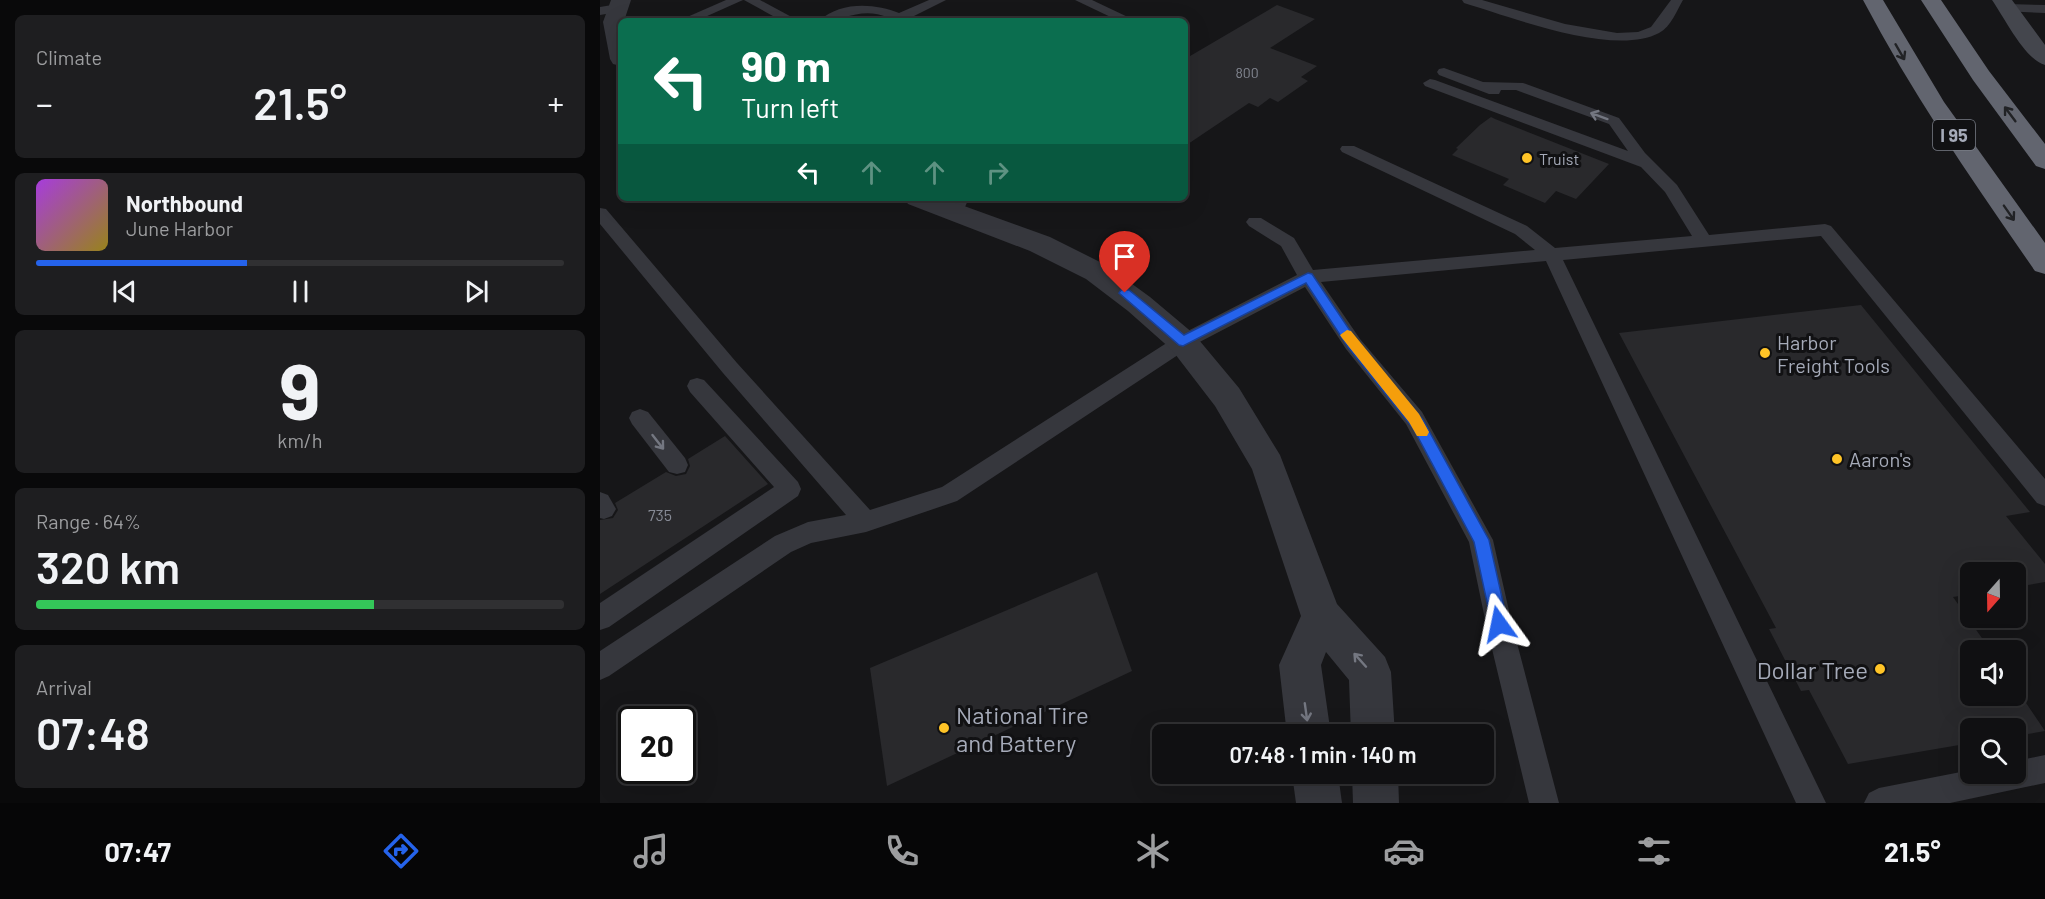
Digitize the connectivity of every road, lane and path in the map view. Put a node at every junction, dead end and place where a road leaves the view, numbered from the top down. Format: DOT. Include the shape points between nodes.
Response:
graph roads {
  1 [pos="737,0"];
  2 [pos="750,0"];
  3 [pos="940,0"];
  4 [pos="1081,0"];
  5 [pos="1468,0"];
  6 [pos="1677,0"];
  7 [pos="1873,0"];
  8 [pos="1931,0"];
  9 [pos="2005,4"];
  10 [pos="613,6"];
  11 [pos="2045,9"];
  12 [pos="692,18"];
  13 [pos="786,18"];
  14 [pos="834,18"];
  15 [pos="893,18"];
  16 [pos="900,18"];
  17 [pos="1123,18"];
  18 [pos="618,45"];
  19 [pos="2045,58"];
  20 [pos="1437,78"];
  21 [pos="1509,106"];
  22 [pos="1533,116"];
  23 [pos="1348,149"];
  24 [pos="2045,161"];
  25 [pos="1649,165"];
  26 [pos="935,201"];
  27 [pos="958,205"];
  28 [pos="600,213"];
  29 [pos="1255,222"];
  30 [pos="1704,241"];
  31 [pos="1552,255"];
  32 [pos="2045,264"];
  33 [pos="1308,277"];
  34 [pos="1183,342"];
  35 [pos="697,386"];
  36 [pos="640,418"];
  37 [pos="676,465"];
  38 [pos="2045,496"];
  39 [pos="866,522"];
  40 [pos="1321,616"];
  41 [pos="600,618"];
  42 [pos="600,666"];
  43 [pos="1308,724"];
  44 [pos="1373,724"];
  45 [pos="2045,769"];
  46 [pos="1316,784"];
  47 [pos="1375,784"];
  48 [pos="1319,803"];
  49 [pos="1376,803"];
  50 [pos="1544,803"];
  51 [pos="1811,803"];
  52 [pos="1879,803"];
  1 -- 12 [label="lane"];
  2 -- 13 [label="lane"];
  3 -- 16 [label="lane"];
  4 -- 17 [label="lane"];
  5 -- 6 [label="lane" via="1570,29 1622,38 1644,36 1658,29"];
  7 -- 32 [label="highway, I 95, one-way" via="1900,53"];
  24 -- 8 [label="highway, one-way"];
  9 -- 11 [label="lane"];
  9 -- 19 [label="main road"];
  10 -- 18 [label="street"];
  14 -- 15 [label="lane" via="863,7 876,8"];
  20 -- 21 [label="lane"];
  20 -- 25 [label="lane" via="1477,106"];
  25 -- 20 [label="lane, one-way" via="1609,135 1481,86"];
  22 -- 25 [label="lane"];
  23 -- 31 [label="lane" via="1521,230"];
  25 -- 30 [label="lane" via="1671,189"];
  26 -- 27 [label="street"];
  27 -- 34 [label="street" via="1096,272"];
  28 -- 39 [label="lane"];
  29 -- 33 [label="lane" via="1288,242"];
  30 -- 31 [label="lane"];
  30 -- 38 [label="lane" via="1825,230"];
  31 -- 33 [label="lane"];
  31 -- 51 [label="lane"];
  33 -- 34 [label="lane"];
  33 -- 50 [label="lane" via="1353,344 1414,418 1481,540"];
  34 -- 39 [label="lane" via="949,494"];
  34 -- 40 [label="street" via="1227,397 1268,465"];
  35 -- 41 [label="lane" via="790,489 722,524 645,576"];
  36 -- 37 [label="lane, one-way"];
  39 -- 42 [label="lane" via="808,533 783,544"];
  40 -- 43 [label="street, one-way" via="1300,665"];
  44 -- 40 [label="street, one-way" via="1371,672"];
  45 -- 52 [label="lane"];
  46 -- 48 [label="street"];
  47 -- 49 [label="street"];
}
